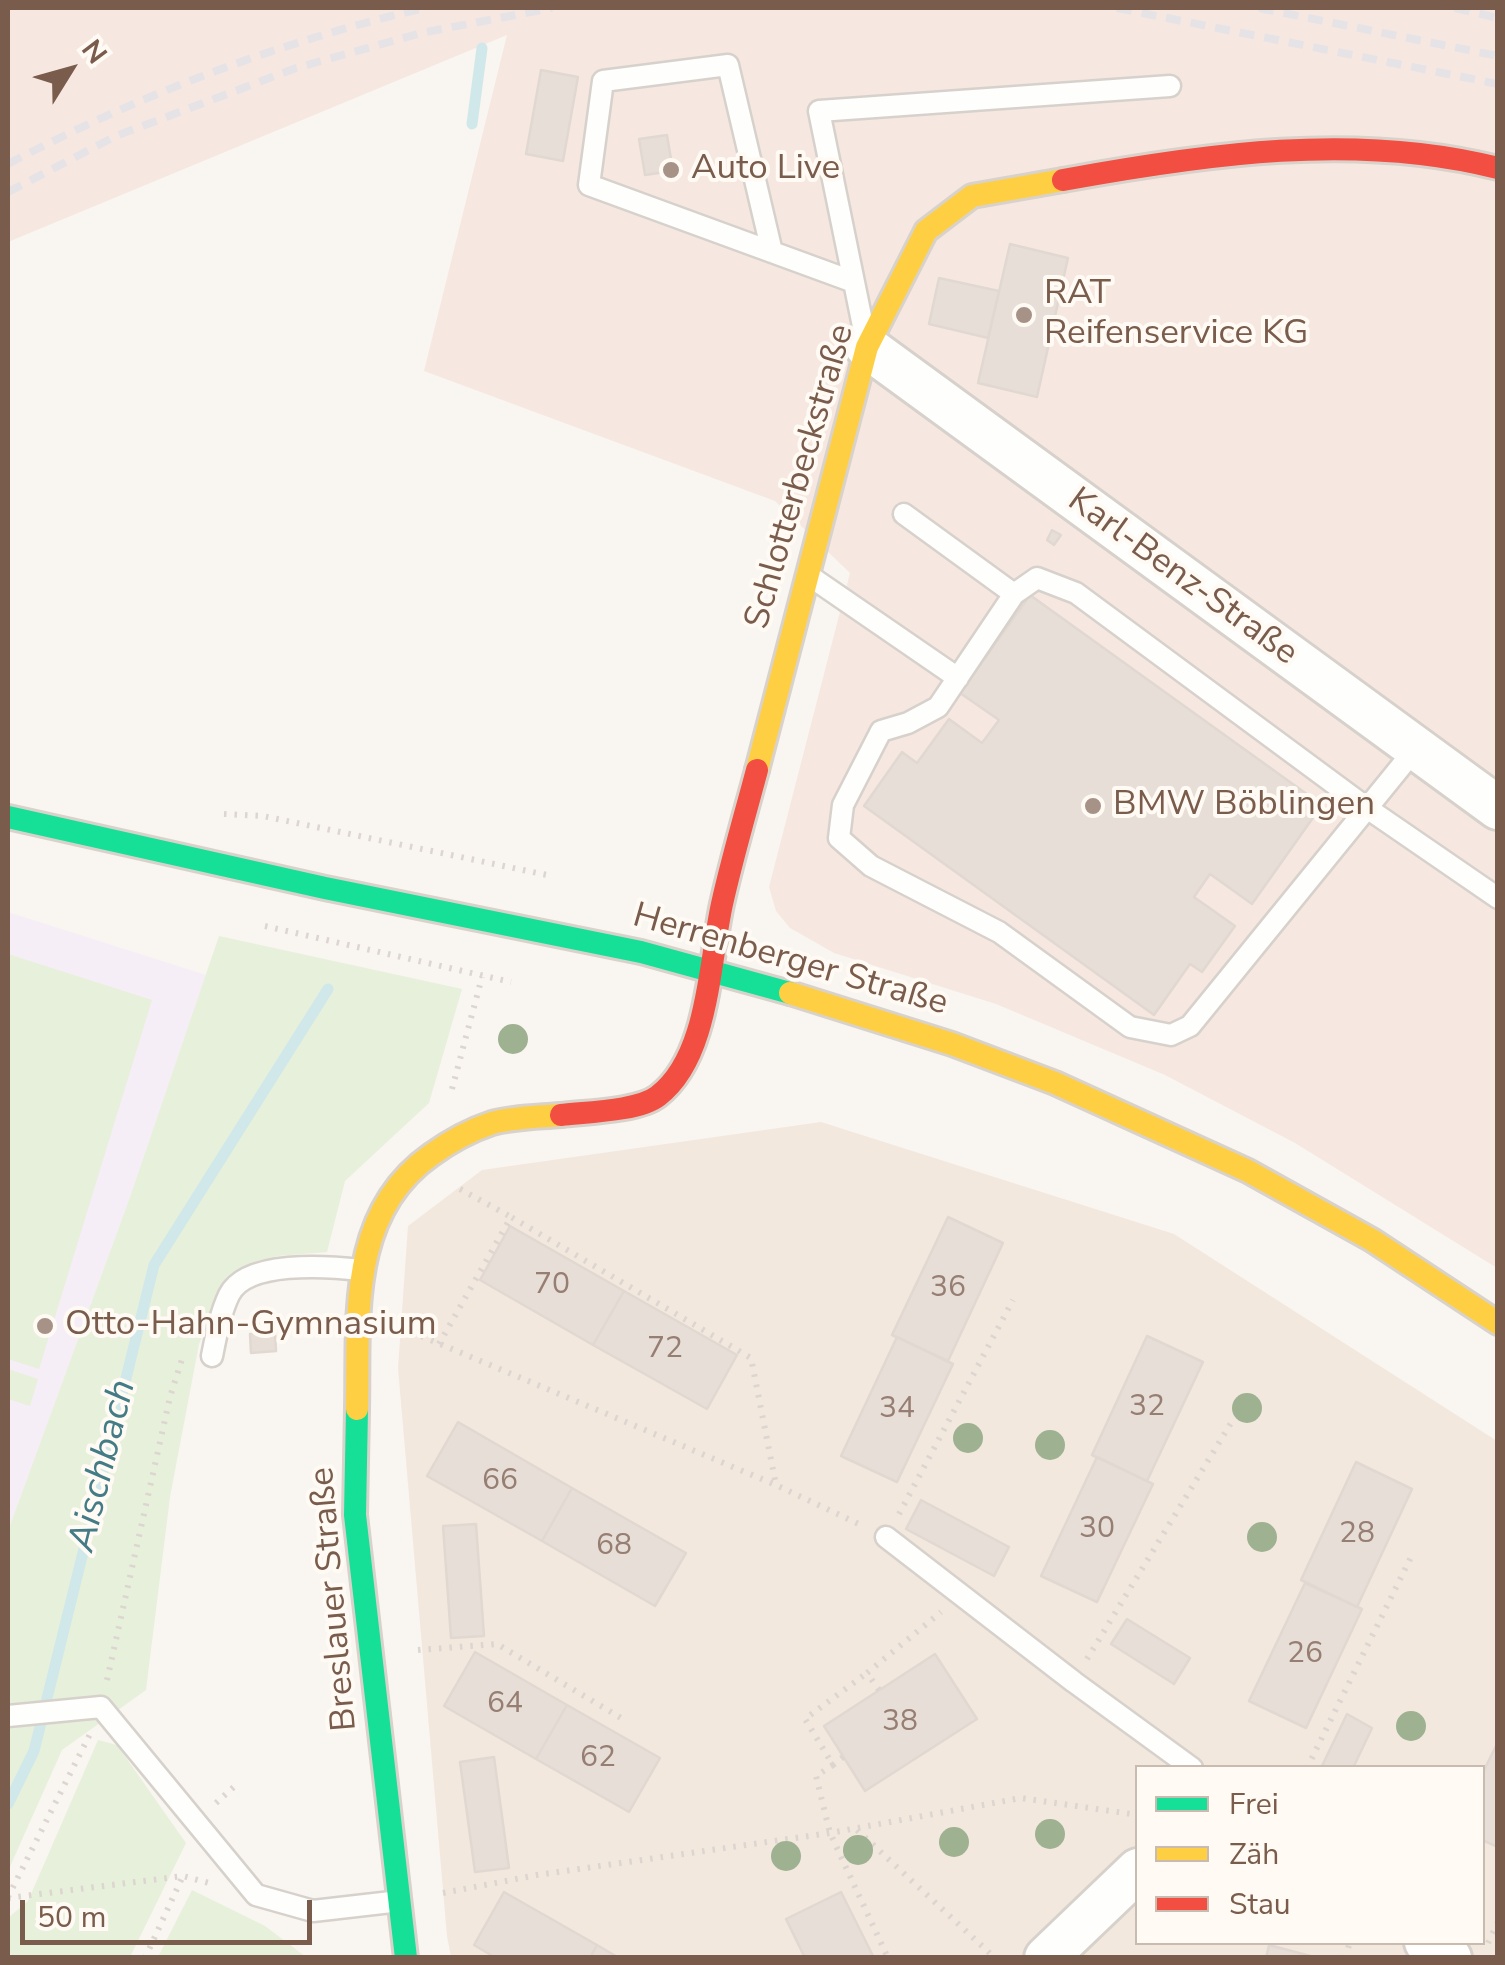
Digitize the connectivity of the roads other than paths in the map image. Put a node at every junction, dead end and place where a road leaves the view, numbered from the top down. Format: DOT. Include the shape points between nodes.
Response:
graph roads {
  1 [pos="1170,86"];
  2 [pos="1498,168"];
  3 [pos="772,252"];
  4 [pos="854,282"];
  5 [pos="867,348"];
  6 [pos="904,514"];
  7 [pos="808,575"];
  8 [pos="1014,594"];
  9 [pos="958,678"];
  10 [pos="1416,748"];
  11 [pos="1367,808"];
  12 [pos="1498,808"];
  13 [pos="8,816"];
  14 [pos="1498,898"];
  15 [pos="708,970"];
  16 [pos="362,1270"];
  17 [pos="1498,1323"];
  18 [pos="212,1356"];
  19 [pos="886,1537"];
  20 [pos="8,1716"];
  21 [pos="1188,1765"];
  22 [pos="1135,1873"];
  23 [pos="402,1901"];
  24 [pos="406,1958"];
  25 [pos="1046,1958"];
  1 -- 4 [label="lane" via="819,111"];
  2 -- 5 [label="street, Schlotterbeckstraße" via="1447,155 1359,148 1182,158 972,196 926,231"];
  3 -- 3 [label="lane" via="589,185 603,81 728,65"];
  3 -- 4 [label="lane"];
  4 -- 5 [label="lane"];
  5 -- 7 [label="street, Schlotterbeckstraße"];
  5 -- 10 [label="street, Karl-Benz-Straße"];
  6 -- 8 [label="lane"];
  7 -- 9 [label="lane"];
  7 -- 15 [label="street, Schlotterbeckstraße"];
  8 -- 9 [label="lane"];
  8 -- 11 [label="lane" via="1037,578 1076,593"];
  9 -- 11 [label="lane" via="938,707 881,731 843,805 840,838 871,866 999,932 1130,1026 1172,1034 1190,1026"];
  10 -- 11 [label="lane"];
  10 -- 12 [label="street, Karl-Benz-Straße"];
  11 -- 14 [label="lane"];
  13 -- 15 [label="street, Herrenberger Straße"];
  15 -- 16 [label="street, Breslauer Straße" via="682,1074 654,1099 493,1122 450,1142 386,1199"];
  15 -- 17 [label="street, Herrenberger Straße" via="952,1044 1173,1134 1309,1203"];
  16 -- 18 [label="lane" via="260,1270 230,1291"];
  16 -- 23 [label="street, Breslauer Straße" via="355,1515"];
  19 -- 21 [label="lane"];
  20 -- 23 [label="lane" via="101,1706 256,1895 314,1911"];
  22 -- 25 [label="street"];
  23 -- 24 [label="street, Breslauer Straße"];
}
